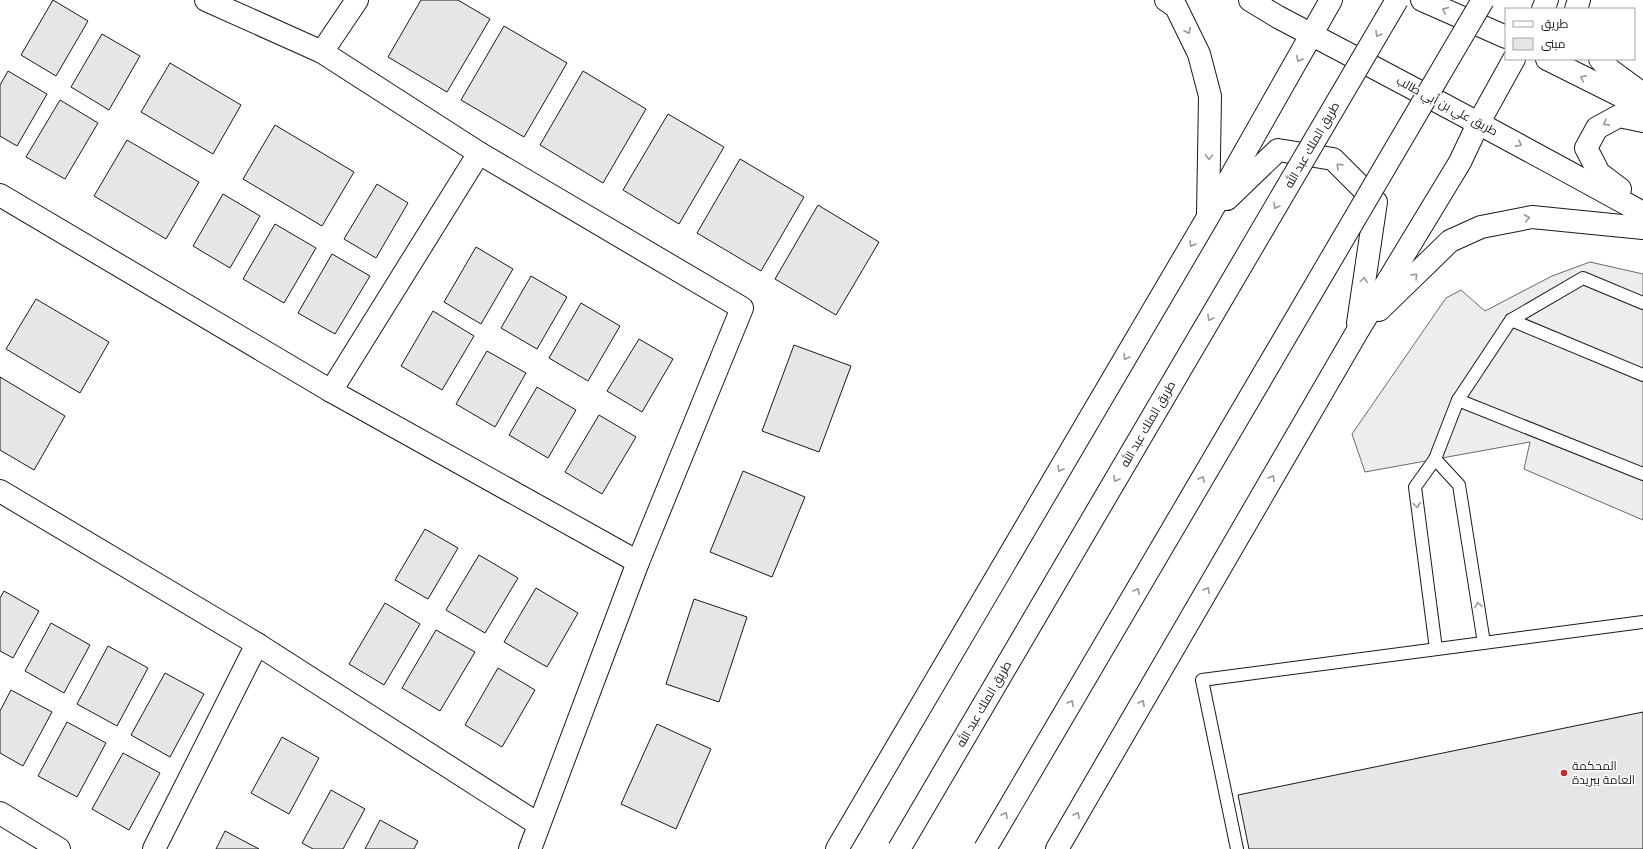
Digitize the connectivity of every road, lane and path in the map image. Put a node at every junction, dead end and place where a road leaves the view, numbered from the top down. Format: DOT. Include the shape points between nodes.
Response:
graph roads {
  1 [pos="206,0"];
  2 [pos="357,0"];
  3 [pos="1166,0"];
  4 [pos="1250,0"];
  5 [pos="1331,0"];
  6 [pos="1397,0"];
  7 [pos="1422,0"];
  8 [pos="1483,0"];
  9 [pos="1312,35"];
  10 [pos="1505,37"];
  11 [pos="322,52"];
  12 [pos="1513,60"];
  13 [pos="1549,60"];
  14 [pos="1601,60"];
  15 [pos="1643,94"];
  16 [pos="1643,107"];
  17 [pos="1643,121"];
  18 [pos="1478,124"];
  19 [pos="479,153"];
  20 [pos="0,195"];
  21 [pos="1643,206"];
  22 [pos="1643,213"];
  23 [pos="1208,217"];
  24 [pos="1643,228"];
  25 [pos="1643,302"];
  26 [pos="1512,320"];
  27 [pos="1357,332"];
  28 [pos="1643,375"];
  29 [pos="331,391"];
  30 [pos="1458,400"];
  31 [pos="1435,459"];
  32 [pos="1643,474"];
  33 [pos="0,492"];
  34 [pos="638,562"];
  35 [pos="1643,622"];
  36 [pos="1484,643"];
  37 [pos="257,644"];
  38 [pos="1436,649"];
  39 [pos="0,813"];
  40 [pos="538,824"];
  41 [pos="59,849"];
  42 [pos="154,849"];
  43 [pos="530,849"];
  44 [pos="837,849"];
  45 [pos="899,849"];
  46 [pos="985,849"];
  47 [pos="1057,849"];
  48 [pos="1237,849"];
  1 -- 11 [label="main road"];
  2 -- 11 [label="main road"];
  3 -- 23 [label="main road, one-way" via="1176,7 1199,54 1210,96"];
  4 -- 9 [label="main road, طريق علي بن أبي طالب"];
  5 -- 9 [label="main road"];
  6 -- 45 [label="main road, طريق الملك عبد الله, one-way, bridge"];
  10 -- 7 [label="main road, one-way"];
  46 -- 8 [label="main road, one-way, bridge"];
  9 -- 18 [label="main road, طريق علي بن أبي طالب"];
  9 -- 23 [label="main road, one-way"];
  11 -- 19 [label="main road"];
  12 -- 18 [label="main road"];
  16 -- 13 [label="main road, one-way"];
  14 -- 15 [label="main road" via="1610,70"];
  17 -- 21 [label="main road, one-way" via="1619,116 1598,128 1586,148 1599,173"];
  18 -- 22 [label="main road, طريق علي بن أبي طالب, one-way" via="1518,143"];
  18 -- 27 [label="main road" via="1460,162"];
  19 -- 29 [label="main road"];
  19 -- 34 [label="main road" via="742,308"];
  20 -- 29 [label="main road"];
  27 -- 23 [label="main road, one-way" via="1376,202 1333,159 1278,150"];
  23 -- 44 [label="main road, one-way"];
  27 -- 24 [label="main road, one-way" via="1450,241 1481,228 1532,217"];
  25 -- 26 [label="lane" via="1583,278"];
  26 -- 28 [label="lane"];
  26 -- 30 [label="lane"];
  47 -- 27 [label="main road, one-way"];
  29 -- 34 [label="main road"];
  30 -- 31 [label="lane"];
  30 -- 32 [label="lane"];
  36 -- 31 [label="lane, one-way" via="1459,485"];
  31 -- 38 [label="lane, one-way" via="1415,486"];
  33 -- 37 [label="main road"];
  34 -- 40 [label="main road"];
  35 -- 36 [label="lane"];
  36 -- 38 [label="lane"];
  37 -- 40 [label="main road"];
  37 -- 42 [label="main road"];
  38 -- 48 [label="lane" via="1202,680"];
  39 -- 41 [label="main road"];
  40 -- 43 [label="main road"];
}
